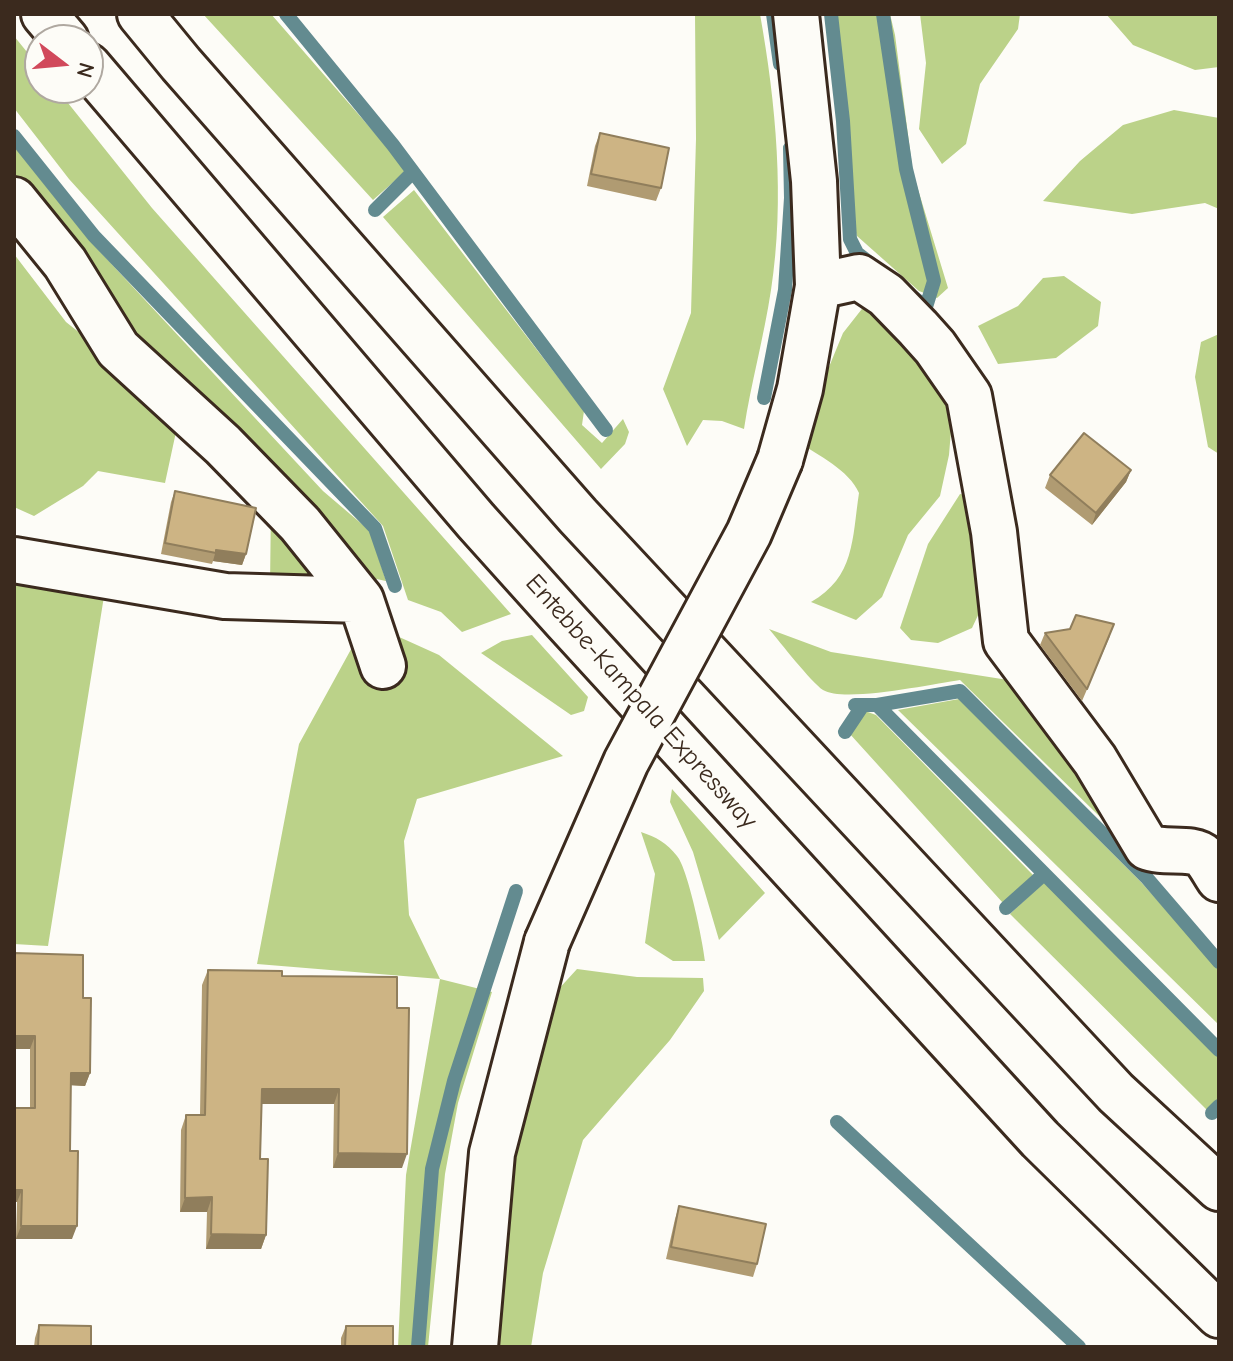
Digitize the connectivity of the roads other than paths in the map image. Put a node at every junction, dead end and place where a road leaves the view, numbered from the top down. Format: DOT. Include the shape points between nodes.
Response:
graph roads {
  1 [pos="140,14"];
  2 [pos="796,14"];
  3 [pos="104,85"];
  4 [pos="14,200"];
  5 [pos="818,286"];
  6 [pos="14,560"];
  7 [pos="361,600"];
  8 [pos="383,666"];
  9 [pos="1219,879"];
  10 [pos="1219,1188"];
  11 [pos="1219,1315"];
  12 [pos="475,1347"];
  1 -- 10 [label="main road" via="557,493 1116,1093"];
  2 -- 5 [label="main road" via="814,181"];
  3 -- 11 [label="main road, Entebbe-Kampala Expressway" via="555,609 1040,1139"];
  4 -- 7 [label="main road" via="65,263 118,349 300,524"];
  5 -- 9 [label="main road" via="859,277 886,295 935,347 969,396 994,532 1006,641 1095,760 1147,847 1198,853"];
  5 -- 12 [label="main road, bridge" via="800,389 780,460 749,533 626,762 547,942 492,1153"];
  6 -- 7 [label="main road" via="225,596"];
  7 -- 8 [label="main road"];
}
